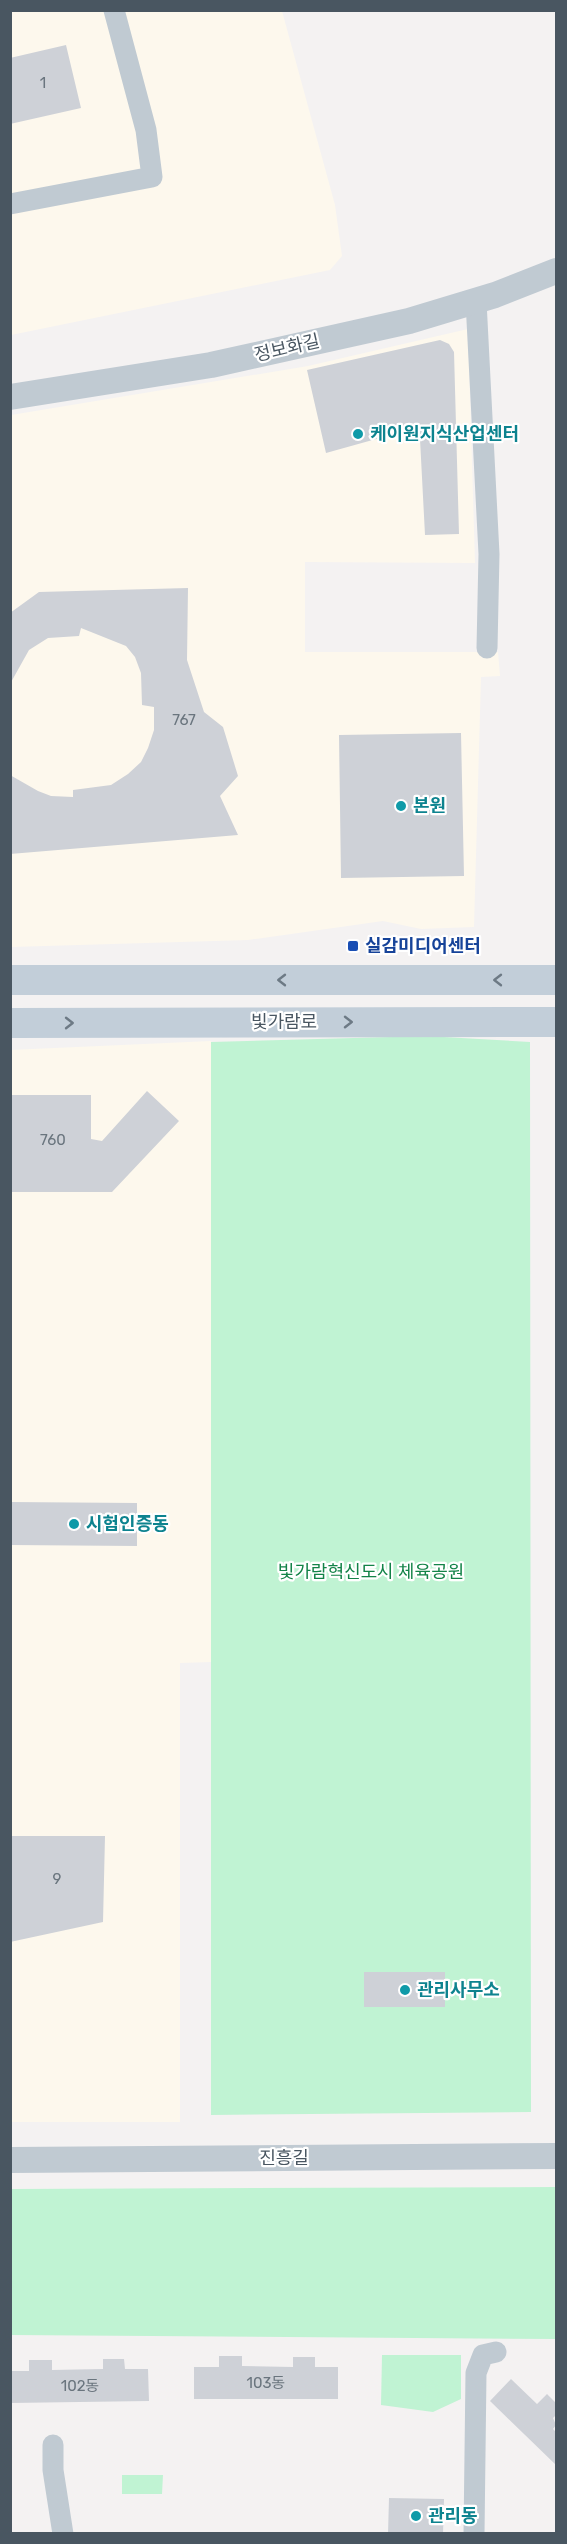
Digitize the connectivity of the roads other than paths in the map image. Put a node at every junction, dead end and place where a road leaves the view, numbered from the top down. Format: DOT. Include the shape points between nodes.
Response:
graph roads {
  1 [pos="114,10"];
  2 [pos="10,204"];
  3 [pos="556,272"];
  4 [pos="476,301"];
  5 [pos="10,397"];
  6 [pos="487,648"];
  7 [pos="10,980"];
  8 [pos="556,980"];
  9 [pos="556,1022"];
  10 [pos="10,1023"];
  11 [pos="556,2156"];
  12 [pos="10,2160"];
  13 [pos="496,2352"];
  14 [pos="53,2445"];
  15 [pos="63,2534"];
  16 [pos="474,2534"];
  1 -- 2 [label="street" via="146,130 152,177"];
  3 -- 4 [label="street, 정보화길"];
  4 -- 5 [label="street, 정보화길" via="409,321 210,365"];
  4 -- 6 [label="street" via="489,554"];
  8 -- 7 [label="main road, one-way"];
  10 -- 9 [label="main road, 빛가람로, one-way"];
  11 -- 12 [label="street, 진흥길"];
  13 -- 16 [label="street" via="483,2355 476,2373"];
  14 -- 15 [label="street"];
}
